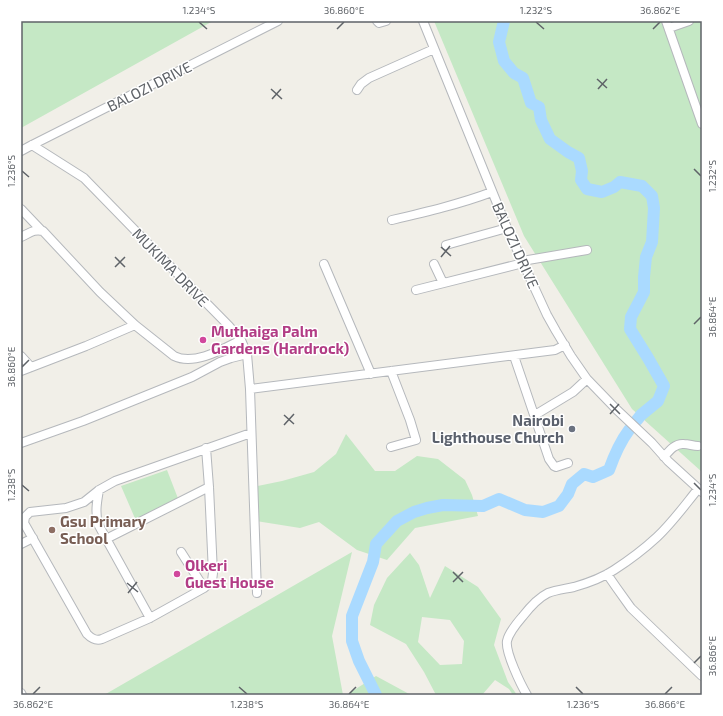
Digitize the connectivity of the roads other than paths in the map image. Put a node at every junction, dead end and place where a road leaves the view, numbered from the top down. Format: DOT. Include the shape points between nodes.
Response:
graph roads {
  1 [pos="278,21"];
  2 [pos="377,21"];
  3 [pos="386,21"];
  4 [pos="422,21"];
  5 [pos="689,21"];
  6 [pos="668,24"];
  7 [pos="434,49"];
  8 [pos="357,90"];
  9 [pos="702,124"];
  10 [pos="32,145"];
  11 [pos="21,151"];
  12 [pos="492,192"];
  13 [pos="21,209"];
  14 [pos="392,220"];
  15 [pos="507,228"];
  16 [pos="41,230"];
  17 [pos="21,237"];
  18 [pos="446,244"];
  19 [pos="587,250"];
  20 [pos="523,262"];
  21 [pos="324,264"];
  22 [pos="434,264"];
  23 [pos="443,283"];
  24 [pos="416,290"];
  25 [pos="135,325"];
  26 [pos="241,340"];
  27 [pos="565,346"];
  28 [pos="247,354"];
  29 [pos="21,356"];
  30 [pos="514,356"];
  31 [pos="31,367"];
  32 [pos="21,371"];
  33 [pos="391,371"];
  34 [pos="371,374"];
  35 [pos="587,379"];
  36 [pos="250,388"];
  37 [pos="535,415"];
  38 [pos="251,433"];
  39 [pos="21,443"];
  40 [pos="698,446"];
  41 [pos="391,447"];
  42 [pos="206,448"];
  43 [pos="664,457"];
  44 [pos="568,462"];
  45 [pos="209,487"];
  46 [pos="99,490"];
  47 [pos="700,490"];
  48 [pos="33,538"];
  49 [pos="106,539"];
  50 [pos="21,544"];
  51 [pos="181,552"];
  52 [pos="607,574"];
  53 [pos="204,588"];
  54 [pos="256,593"];
  55 [pos="150,618"];
  56 [pos="702,676"];
  57 [pos="527,695"];
  1 -- 10 [label="street, BALOZI DRIVE"];
  2 -- 3 [label="street"];
  4 -- 7 [label="street, BALOZI DRIVE"];
  5 -- 6 [label="street"];
  6 -- 9 [label="street"];
  7 -- 8 [label="street" via="369,78"];
  7 -- 12 [label="street, BALOZI DRIVE"];
  10 -- 11 [label="street, BALOZI DRIVE"];
  10 -- 26 [label="street, MUKIMA DRIVE" via="84,178"];
  12 -- 14 [label="street" via="471,200"];
  12 -- 15 [label="street, BALOZI DRIVE"];
  13 -- 16 [label="street"];
  15 -- 18 [label="street"];
  15 -- 20 [label="street, BALOZI DRIVE"];
  16 -- 17 [label="street"];
  16 -- 25 [label="street"];
  19 -- 20 [label="street"];
  20 -- 23 [label="street"];
  20 -- 27 [label="street, BALOZI DRIVE" via="547,315"];
  21 -- 34 [label="street"];
  22 -- 23 [label="street"];
  23 -- 24 [label="street"];
  25 -- 26 [label="street" via="180,359 206,356"];
  25 -- 31 [label="street"];
  26 -- 28 [label="street, MUKIMA DRIVE"];
  27 -- 30 [label="street" via="555,350"];
  27 -- 35 [label="street, BALOZI DRIVE"];
  28 -- 36 [label="street, MUKIMA DRIVE"];
  28 -- 39 [label="street" via="220,362 192,377"];
  29 -- 31 [label="street"];
  30 -- 33 [label="street"];
  30 -- 37 [label="street"];
  31 -- 32 [label="street"];
  33 -- 34 [label="street"];
  33 -- 41 [label="street" via="416,440"];
  34 -- 36 [label="street"];
  35 -- 37 [label="street" via="573,392"];
  35 -- 43 [label="street, BALOZI DRIVE"];
  36 -- 38 [label="street, MUKIMA DRIVE"];
  37 -- 44 [label="street" via="549,459 556,467"];
  38 -- 42 [label="street"];
  38 -- 54 [label="street, MUKIMA DRIVE"];
  40 -- 43 [label="street" via="678,445 670,449"];
  42 -- 45 [label="street"];
  42 -- 46 [label="street" via="116,481"];
  43 -- 47 [label="street, BALOZI DRIVE"];
  45 -- 49 [label="street"];
  45 -- 53 [label="street" via="213,573 212,581"];
  46 -- 48 [label="street" via="84,502 66,508 30,512 24,523"];
  46 -- 49 [label="street" via="96,516"];
  47 -- 52 [label="street" via="657,537"];
  48 -- 50 [label="street"];
  48 -- 55 [label="street" via="91,638 102,639"];
  49 -- 55 [label="street"];
  51 -- 53 [label="street"];
  52 -- 56 [label="street" via="631,608"];
  52 -- 57 [label="street" via="585,584 547,594 516,624 507,640 507,647"];
  53 -- 55 [label="street"];
}
